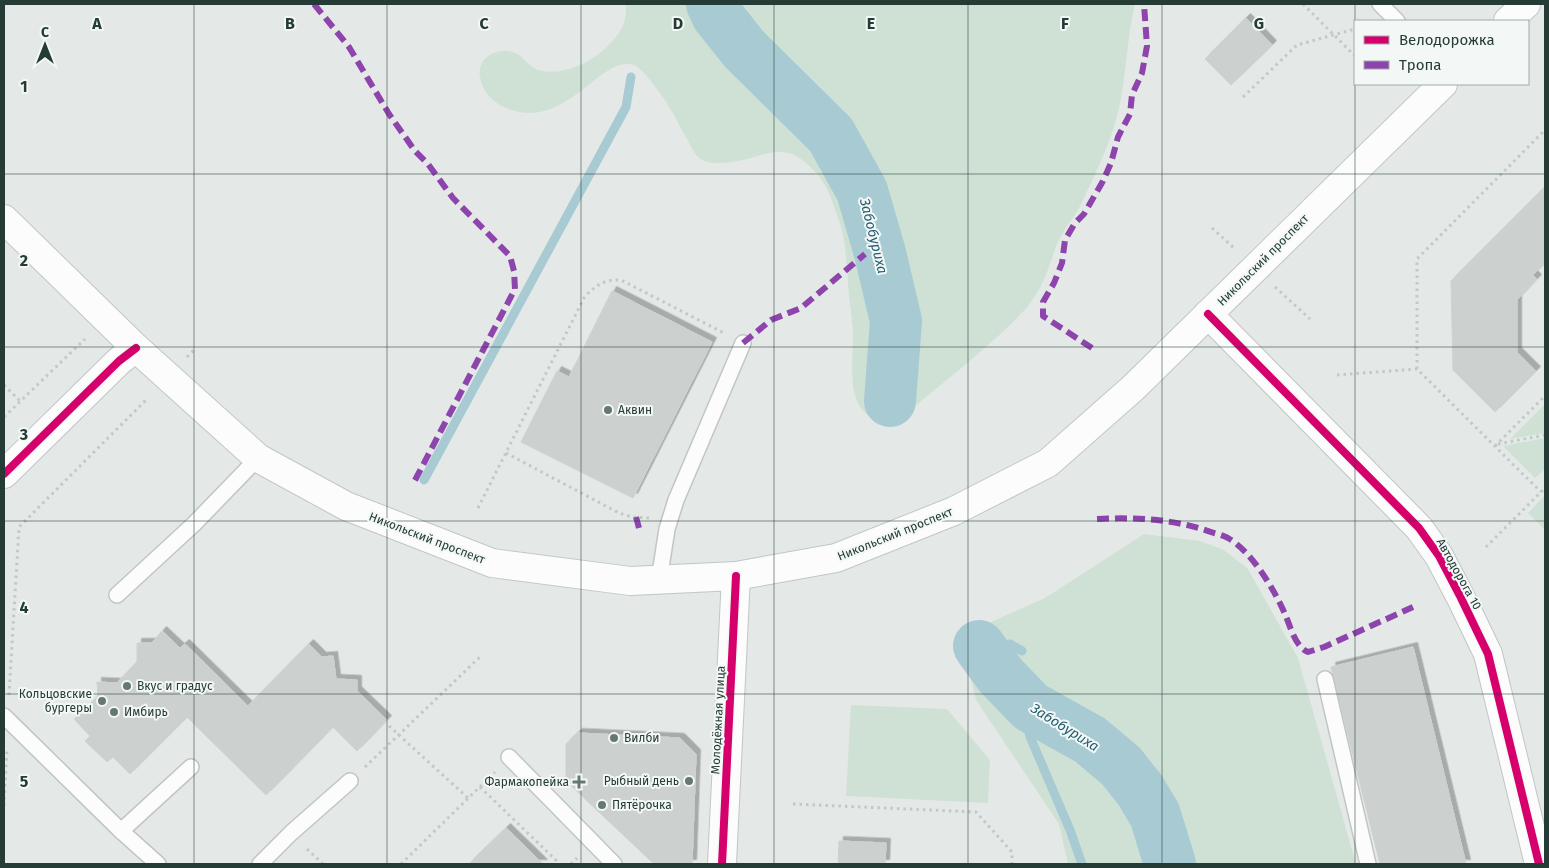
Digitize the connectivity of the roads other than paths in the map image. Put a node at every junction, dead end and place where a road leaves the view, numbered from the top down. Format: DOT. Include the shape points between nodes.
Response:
graph roads {
  1 [pos="1380,4"];
  2 [pos="1526,4"];
  3 [pos="1396,20"];
  4 [pos="1509,20"];
  5 [pos="1442,85"];
  6 [pos="4,219"];
  7 [pos="1208,314"];
  8 [pos="743,343"];
  9 [pos="136,348"];
  10 [pos="258,458"];
  11 [pos="4,474"];
  12 [pos="736,576"];
  13 [pos="659,580"];
  14 [pos="117,595"];
  15 [pos="1325,679"];
  16 [pos="6,718"];
  17 [pos="509,758"];
  18 [pos="190,767"];
  19 [pos="350,781"];
  20 [pos="121,831"];
  21 [pos="158,864"];
  22 [pos="260,864"];
  23 [pos="614,864"];
  24 [pos="722,864"];
  25 [pos="1368,864"];
  26 [pos="1539,864"];
  1 -- 3 [label="lane"];
  2 -- 4 [label="main road"];
  5 -- 7 [label="main road, Никольский проспект"];
  6 -- 9 [label="main road, Никольский проспект"];
  7 -- 12 [label="main road, Никольский проспект" via="1134,388 1048,463 954,511 836,558"];
  7 -- 26 [label="main road, Автодорога 10" via="1419,528 1439,556 1488,654"];
  8 -- 13 [label="lane" via="676,500"];
  9 -- 10 [label="main road, Никольский проспект"];
  9 -- 11 [label="main road"];
  10 -- 13 [label="main road, Никольский проспект" via="346,506 492,563 630,581"];
  10 -- 14 [label="lane" via="194,524"];
  12 -- 13 [label="main road, Никольский проспект"];
  12 -- 24 [label="main road, Молодёжная улица"];
  15 -- 25 [label="lane"];
  16 -- 20 [label="lane"];
  17 -- 23 [label="lane"];
  18 -- 20 [label="lane"];
  19 -- 22 [label="lane"];
  20 -- 21 [label="lane"];
}
